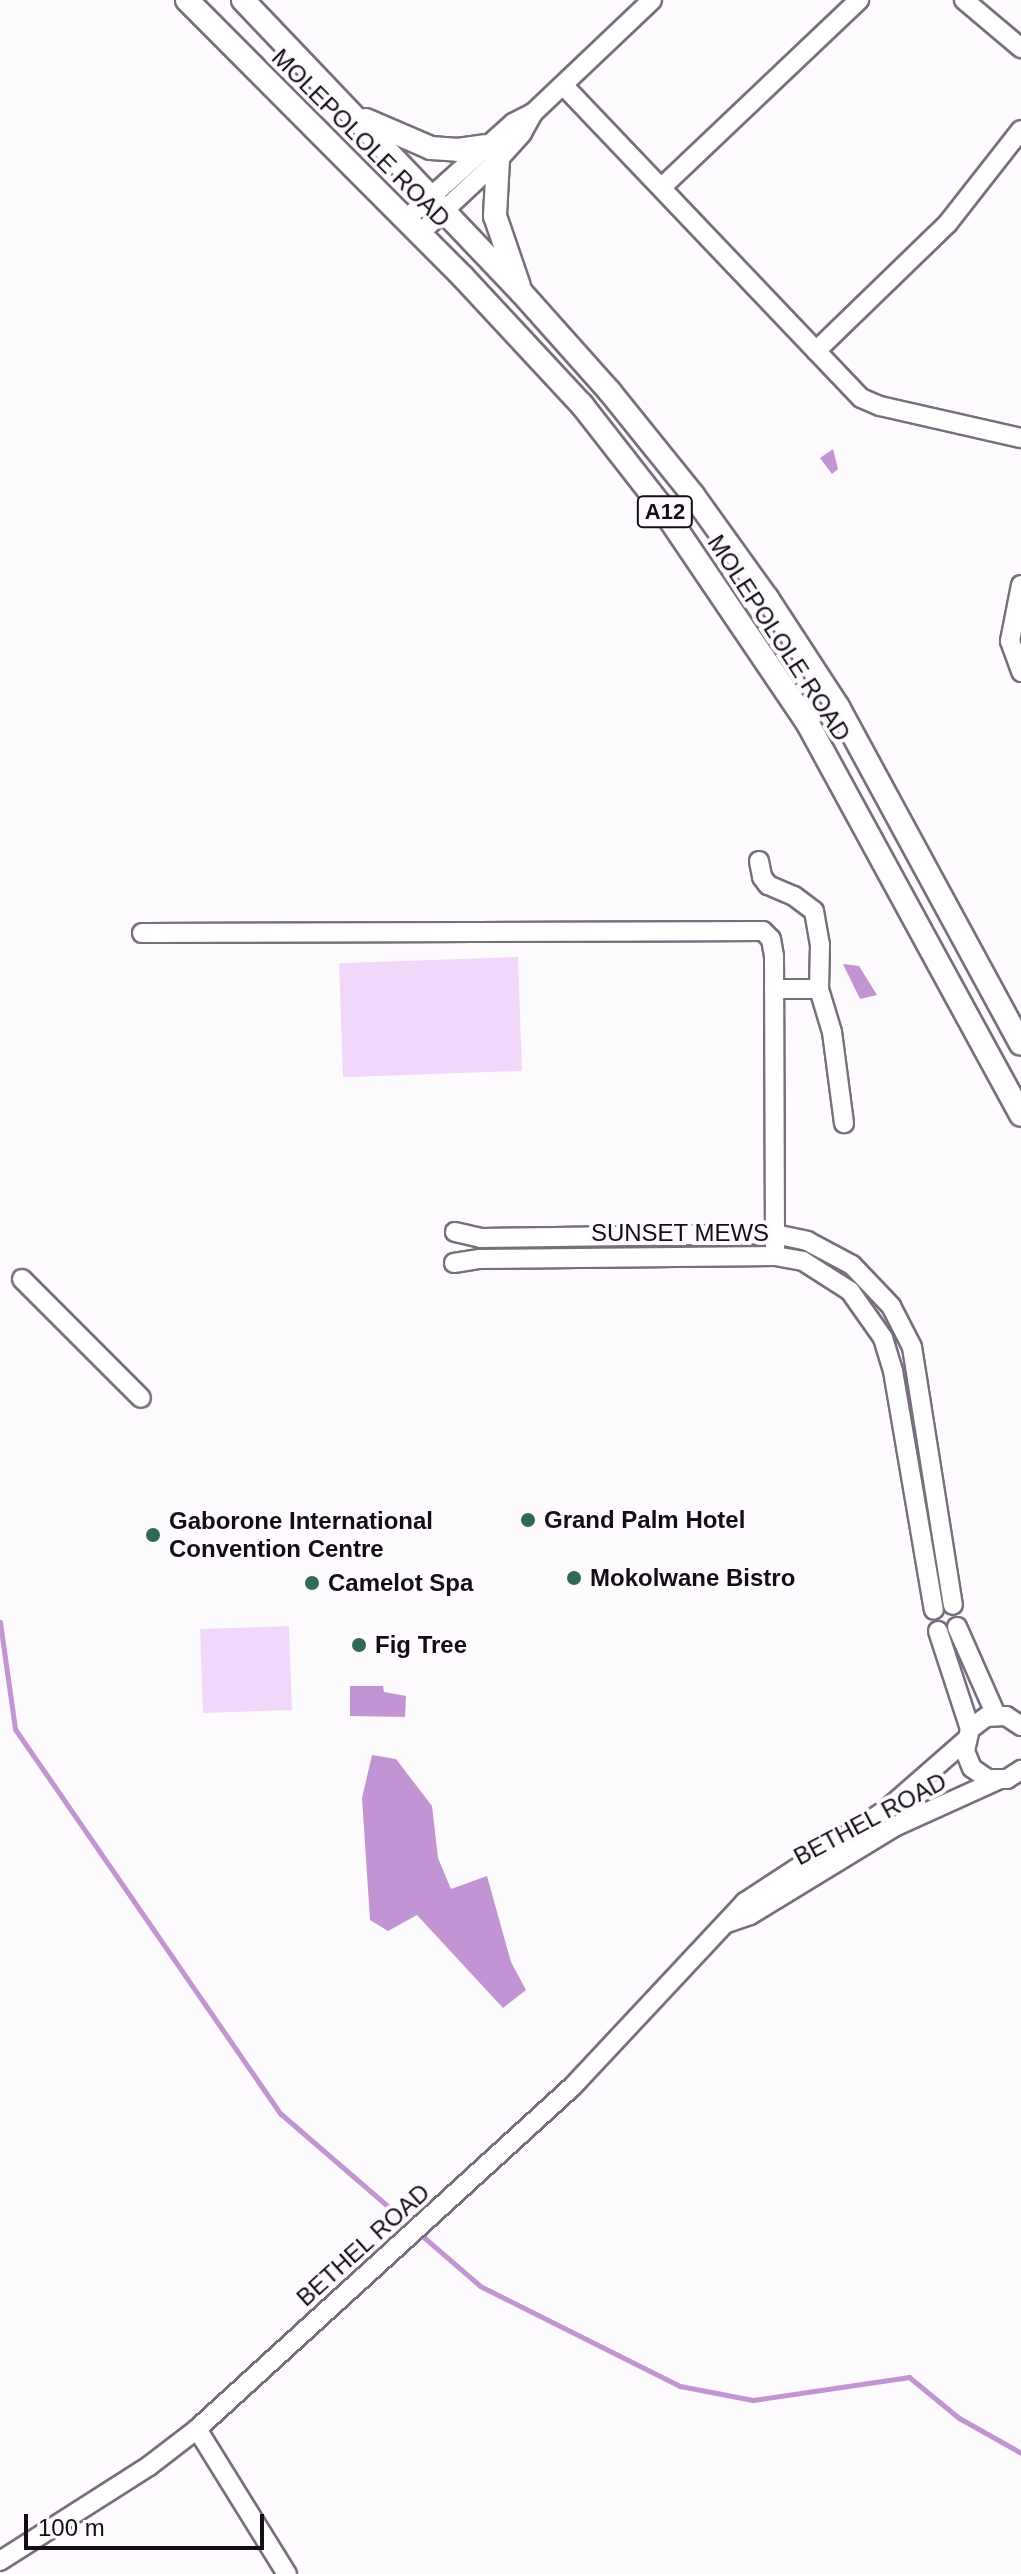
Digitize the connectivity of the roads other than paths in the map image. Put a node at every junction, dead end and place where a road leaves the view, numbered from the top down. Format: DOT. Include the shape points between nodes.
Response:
graph roads {
  1 [pos="187,0"];
  2 [pos="243,0"];
  3 [pos="652,0"];
  4 [pos="859,0"];
  5 [pos="964,0"];
  6 [pos="1021,48"];
  7 [pos="563,85"];
  8 [pos="357,116"];
  9 [pos="1021,130"];
  10 [pos="491,153"];
  11 [pos="662,187"];
  12 [pos="437,203"];
  13 [pos="412,227"];
  14 [pos="521,292"];
  15 [pos="816,351"];
  16 [pos="1021,438"];
  17 [pos="1021,585"];
  18 [pos="1021,672"];
  19 [pos="759,861"];
  20 [pos="142,933"];
  21 [pos="774,989"];
  22 [pos="819,989"];
  23 [pos="1021,1044"];
  24 [pos="1021,1115"];
  25 [pos="844,1123"];
  26 [pos="455,1232"];
  27 [pos="775,1234"];
  28 [pos="775,1256"];
  29 [pos="454,1263"];
  30 [pos="22,1279"];
  31 [pos="141,1398"];
  32 [pos="953,1605"];
  33 [pos="934,1610"];
  34 [pos="996,1715"];
  35 [pos="1019,1722"];
  36 [pos="968,1735"];
  37 [pos="1021,1770"];
  38 [pos="998,1780"];
  39 [pos="724,1924"];
  40 [pos="197,2429"];
  41 [pos="0,2561"];
  42 [pos="287,2574"];
  1 -- 13 [label="main road, MOLEPOLOLE ROAD / A12"];
  2 -- 8 [label="main road, MOLEPOLOLE ROAD / A12"];
  3 -- 7 [label="street"];
  4 -- 11 [label="street"];
  5 -- 6 [label="street"];
  7 -- 10 [label="street" via="533,113 513,123"];
  7 -- 11 [label="street"];
  8 -- 10 [label="main road" via="431,148"];
  8 -- 12 [label="main road, MOLEPOLOLE ROAD / A12"];
  9 -- 15 [label="street" via="948,223"];
  10 -- 12 [label="street"];
  10 -- 14 [label="main road" via="495,216"];
  11 -- 15 [label="street"];
  12 -- 13 [label="street"];
  12 -- 14 [label="main road, MOLEPOLOLE ROAD / A12"];
  13 -- 24 [label="main road, MOLEPOLOLE ROAD / A12" via="582,405 660,505 808,724"];
  14 -- 23 [label="main road, MOLEPOLOLE ROAD / A12" via="610,392 775,610 838,707"];
  15 -- 16 [label="street" via="861,398"];
  17 -- 18 [label="street" via="1010,641"];
  19 -- 22 [label="street" via="768,885 814,911"];
  20 -- 21 [label="street" via="747,928 771,939"];
  21 -- 22 [label="street"];
  21 -- 27 [label="street"];
  22 -- 25 [label="street" via="832,1032"];
  26 -- 27 [label="street" via="481,1238"];
  27 -- 28 [label="street"];
  27 -- 32 [label="street" via="807,1241 852,1265 902,1324 915,1367"];
  28 -- 29 [label="street, SUNSET MEWS"];
  28 -- 33 [label="street, SUNSET MEWS" via="803,1261 850,1291 883,1338"];
  30 -- 31 [label="street"];
  34 -- 35 [label="street"];
  34 -- 36 [label="street, BETHEL ROAD" via="977,1722"];
  34 -- 36 [label="street" via="948,1629"];
  36 -- 38 [label="street" via="967,1760 972,1768"];
  36 -- 39 [label="street, BETHEL ROAD" via="887,1809 745,1902"];
  37 -- 38 [label="street, BETHEL ROAD"];
  38 -- 39 [label="street, BETHEL ROAD" via="894,1827 750,1915"];
  39 -- 40 [label="street, BETHEL ROAD" via="573,2086"];
  40 -- 41 [label="street, BETHEL ROAD" via="149,2466"];
  40 -- 42 [label="street"];
}
